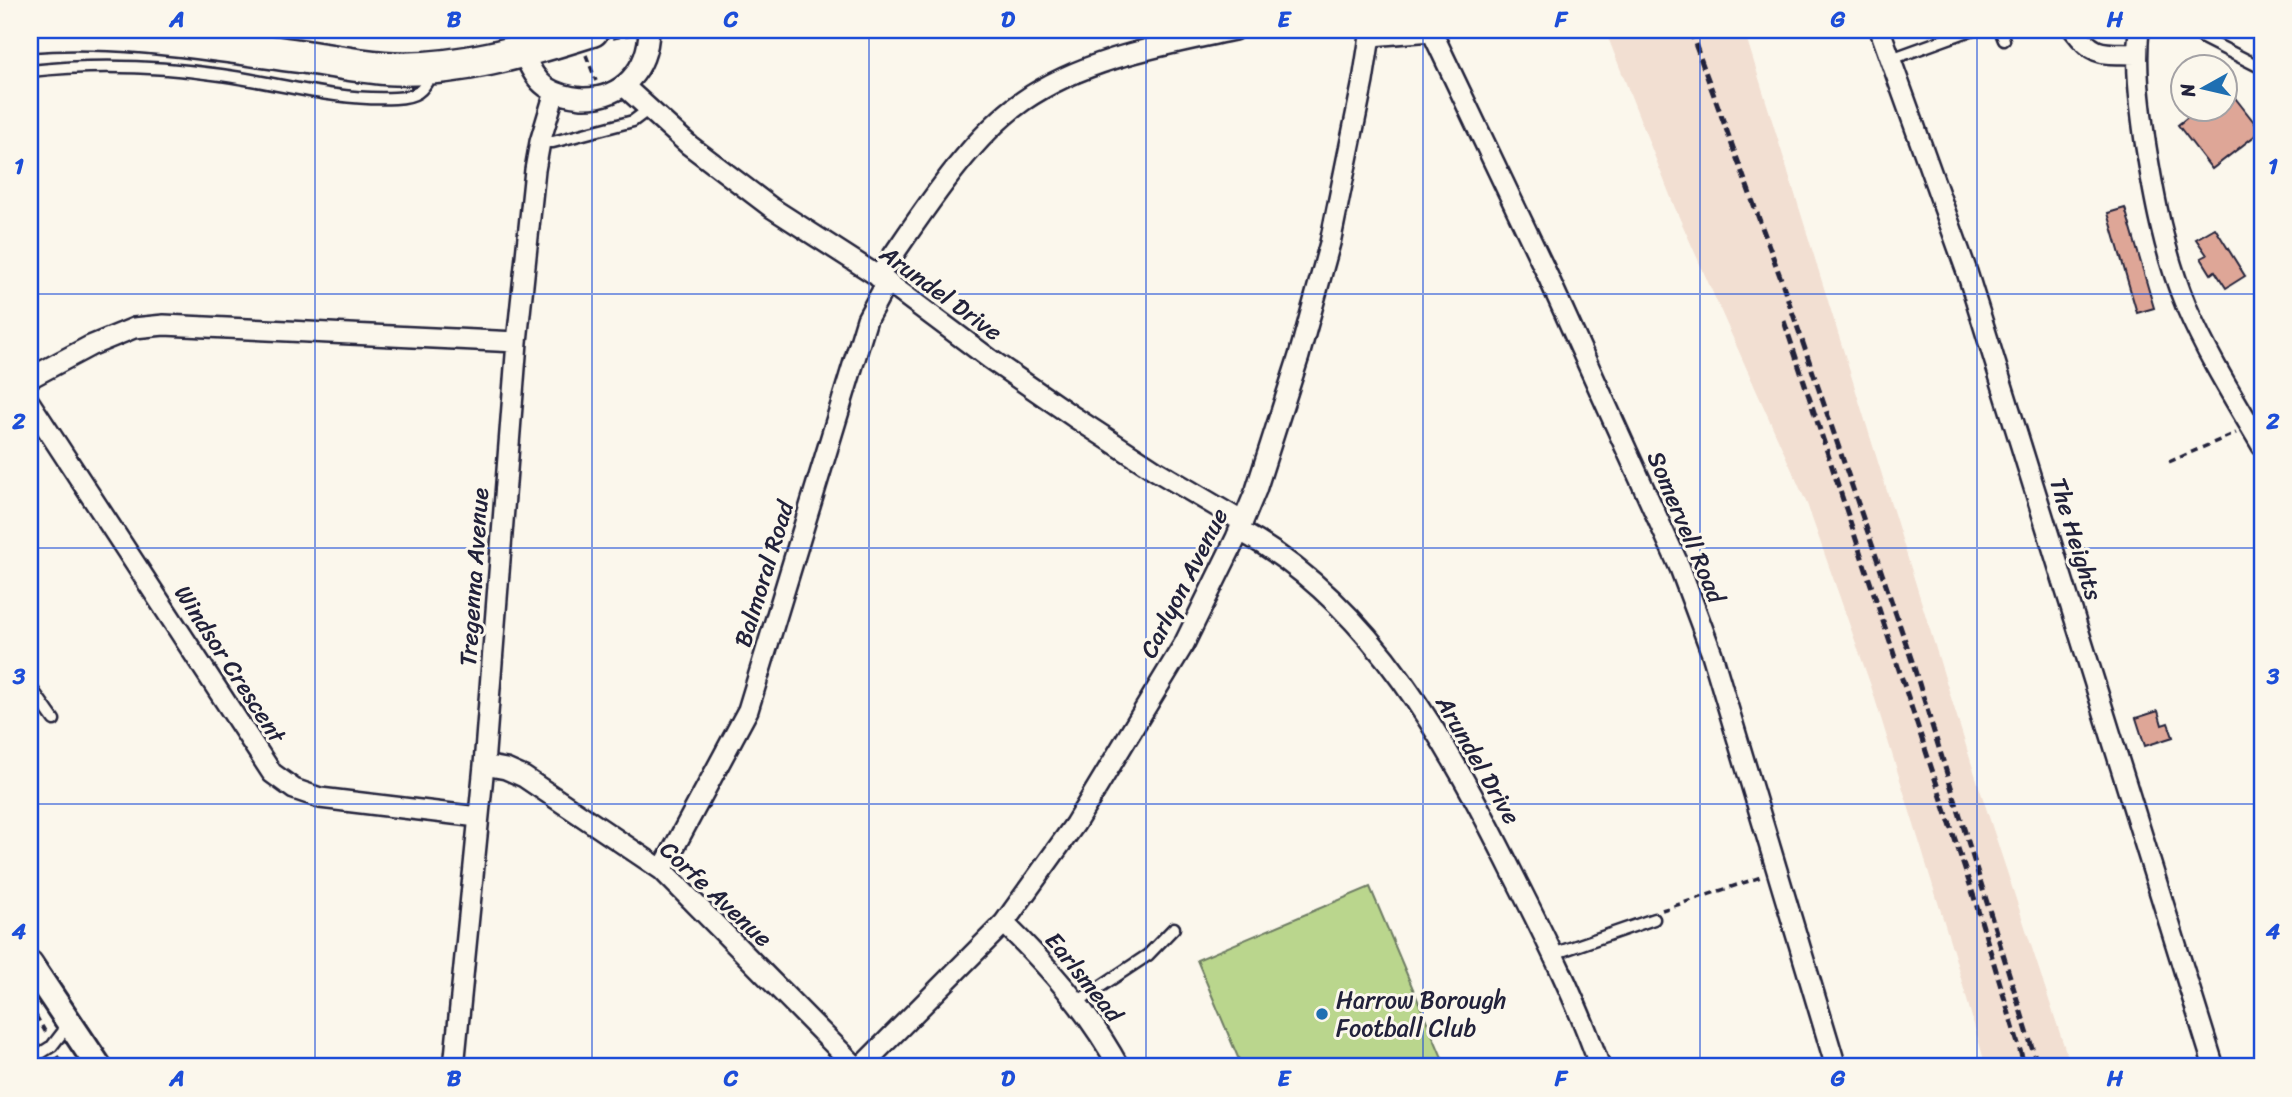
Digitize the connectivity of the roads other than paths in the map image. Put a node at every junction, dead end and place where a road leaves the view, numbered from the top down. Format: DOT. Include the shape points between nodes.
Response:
graph roads {
  1 [pos="649,30"];
  2 [pos="1234,30"];
  3 [pos="1431,30"];
  4 [pos="1880,30"];
  5 [pos="1972,30"];
  6 [pos="2074,30"];
  7 [pos="2139,30"];
  8 [pos="2193,30"];
  9 [pos="1371,33"];
  10 [pos="30,35"];
  11 [pos="588,39"];
  12 [pos="522,52"];
  13 [pos="2136,54"];
  14 [pos="1891,59"];
  15 [pos="435,67"];
  16 [pos="2262,68"];
  17 [pos="30,71"];
  18 [pos="624,86"];
  19 [pos="555,92"];
  20 [pos="649,109"];
  21 [pos="540,142"];
  22 [pos="883,279"];
  23 [pos="517,342"];
  24 [pos="30,378"];
  25 [pos="30,403"];
  26 [pos="2262,446"];
  27 [pos="1242,527"];
  28 [pos="30,686"];
  29 [pos="54,720"];
  30 [pos="484,765"];
  31 [pos="478,817"];
  32 [pos="662,870"];
  33 [pos="1654,919"];
  34 [pos="1004,923"];
  35 [pos="1174,928"];
  36 [pos="1553,954"];
  37 [pos="30,964"];
  38 [pos="1077,1002"];
  39 [pos="69,1023"];
  40 [pos="30,1060"];
  41 [pos="99,1067"];
  42 [pos="454,1067"];
  43 [pos="858,1067"];
  44 [pos="1119,1067"];
  45 [pos="1600,1067"];
  46 [pos="1836,1067"];
  47 [pos="2214,1067"];
  1 -- 18 [label="street" via="643,63"];
  2 -- 22 [label="street, Balmoral Road" via="1106,62 1024,100 964,160"];
  3 -- 9 [label="street"];
  3 -- 46 [label="street, Somervell Road" via="1680,568 1712,654"];
  4 -- 14 [label="street, The Heights"];
  5 -- 14 [label="lane"];
  6 -- 13 [label="street" via="2087,47 2099,53"];
  7 -- 13 [label="street"];
  8 -- 16 [label="lane"];
  9 -- 27 [label="street, Carlyon Avenue" via="1330,243 1299,356"];
  10 -- 15 [label="main road" via="135,36 384,68"];
  11 -- 12 [label="main road"];
  12 -- 15 [label="main road"];
  12 -- 19 [label="street" via="535,76"];
  13 -- 26 [label="street" via="2157,214 2185,304 2213,365"];
  14 -- 47 [label="street, The Heights" via="1967,272"];
  15 -- 17 [label="lane" via="425,89 397,98 313,92 175,69"];
  18 -- 19 [label="street" via="601,96 580,98"];
  18 -- 20 [label="street, Arundel Drive"];
  19 -- 21 [label="street, Tregenna Avenue"];
  20 -- 21 [label="lane" via="633,121"];
  20 -- 22 [label="street, Arundel Drive" via="741,186"];
  21 -- 23 [label="street, Tregenna Avenue"];
  22 -- 27 [label="street, Arundel Drive" via="990,359"];
  22 -- 32 [label="street, Balmoral Road" via="867,318 748,710"];
  23 -- 24 [label="street" via="164,325 134,328"];
  23 -- 30 [label="street, Tregenna Avenue"];
  25 -- 31 [label="street, Windsor Crescent" via="272,773 294,789 320,798"];
  27 -- 34 [label="street, Carlyon Avenue" via="1184,644 1075,824"];
  27 -- 36 [label="street, Arundel Drive" via="1304,573 1401,680 1476,802"];
  28 -- 29 [label="lane"];
  30 -- 31 [label="street, Tregenna Avenue"];
  30 -- 32 [label="street, Corfe Avenue" via="524,777"];
  31 -- 42 [label="street, Tregenna Avenue"];
  32 -- 43 [label="street, Corfe Avenue"];
  33 -- 36 [label="lane"];
  34 -- 38 [label="street, Earlsmead"];
  34 -- 43 [label="street, Carlyon Avenue"];
  35 -- 38 [label="lane" via="1148,955"];
  36 -- 45 [label="street, Arundel Drive"];
  37 -- 39 [label="street"];
  38 -- 44 [label="street, Earlsmead"];
  39 -- 40 [label="lane" via="52,1046"];
  39 -- 41 [label="street"];
}
